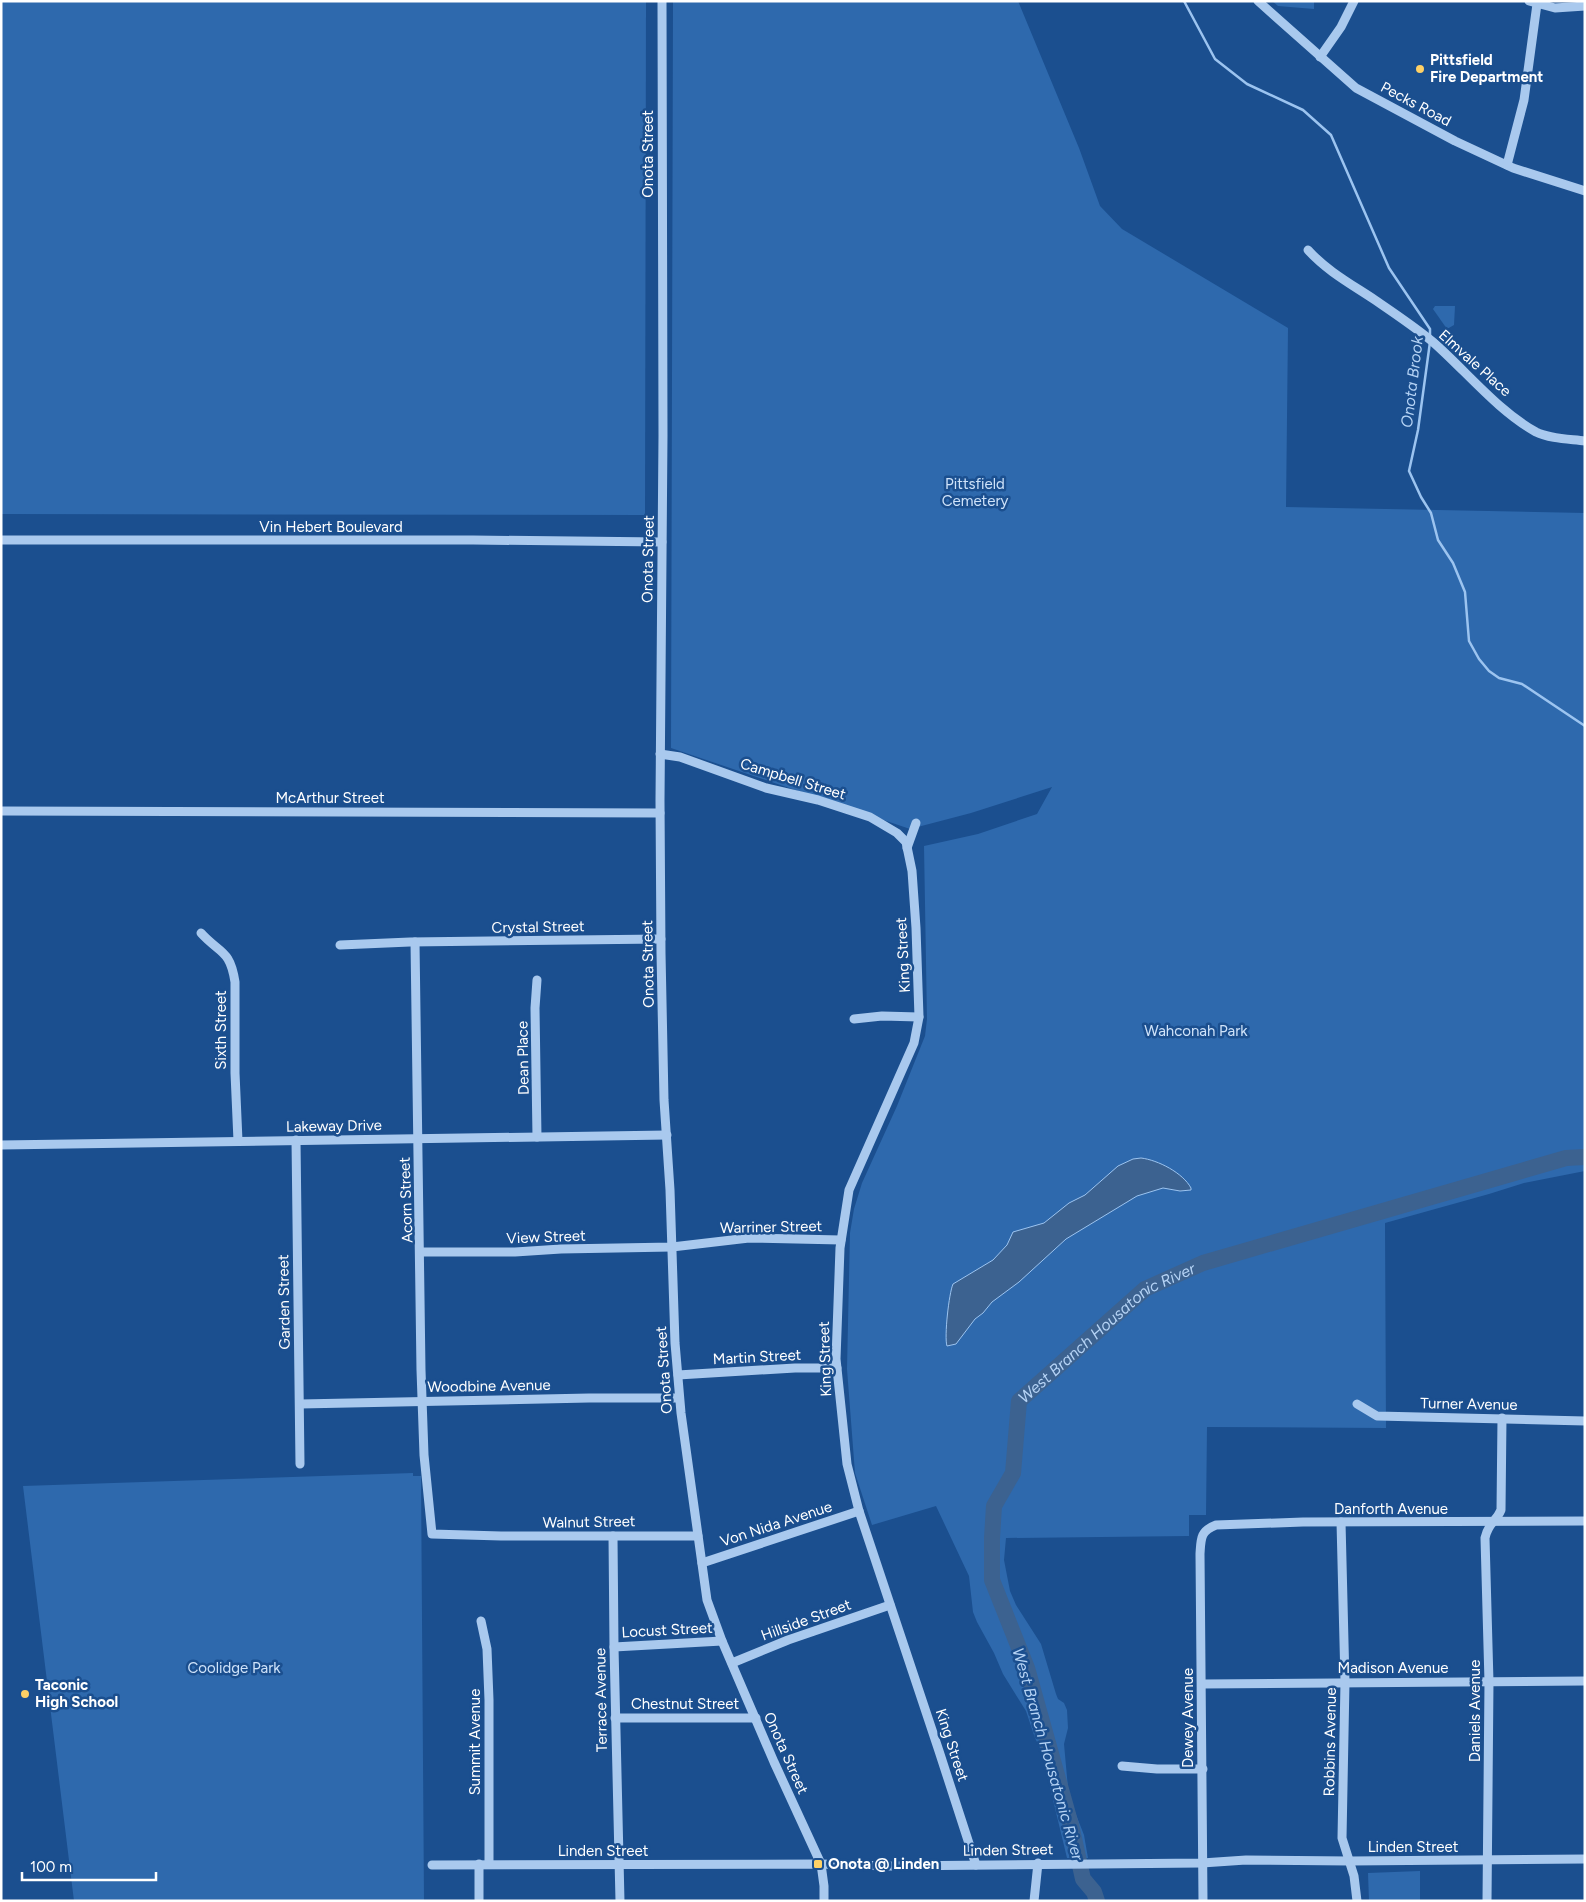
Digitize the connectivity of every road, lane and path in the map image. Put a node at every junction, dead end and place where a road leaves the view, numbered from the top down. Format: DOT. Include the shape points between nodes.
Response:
graph roads {
  1 [pos="662,1"];
  2 [pos="1258,1"];
  3 [pos="1354,1"];
  4 [pos="1533,3"];
  5 [pos="1585,6"];
  6 [pos="1320,57"];
  7 [pos="1508,165"];
  8 [pos="1585,191"];
  9 [pos="1308,250"];
  10 [pos="1585,441"];
  11 [pos="1,540"];
  12 [pos="662,542"];
  13 [pos="660,754"];
  14 [pos="1,810"];
  15 [pos="660,812"];
  16 [pos="916,823"];
  17 [pos="907,848"];
  18 [pos="201,933"];
  19 [pos="661,939"];
  20 [pos="415,942"];
  21 [pos="340,945"];
  22 [pos="537,980"];
  23 [pos="919,1016"];
  24 [pos="854,1019"];
  25 [pos="667,1135"];
  26 [pos="538,1137"];
  27 [pos="418,1138"];
  28 [pos="296,1140"];
  29 [pos="238,1141"];
  30 [pos="1,1145"];
  31 [pos="842,1240"];
  32 [pos="672,1247"];
  33 [pos="421,1252"];
  34 [pos="837,1368"];
  35 [pos="678,1375"];
  36 [pos="679,1398"];
  37 [pos="422,1401"];
  38 [pos="300,1404"];
  39 [pos="1357,1404"];
  40 [pos="1502,1418"];
  41 [pos="1585,1421"];
  42 [pos="424,1457"];
  43 [pos="300,1464"];
  44 [pos="859,1511"];
  45 [pos="1585,1521"];
  46 [pos="1341,1522"];
  47 [pos="1490,1523"];
  48 [pos="1202,1535"];
  49 [pos="613,1536"];
  50 [pos="698,1536"];
  51 [pos="702,1563"];
  52 [pos="890,1605"];
  53 [pos="481,1621"];
  54 [pos="722,1641"];
  55 [pos="614,1647"];
  56 [pos="732,1663"];
  57 [pos="1585,1681"];
  58 [pos="1345,1682"];
  59 [pos="1489,1682"];
  60 [pos="1202,1684"];
  61 [pos="615,1718"];
  62 [pos="756,1718"];
  63 [pos="1122,1766"];
  64 [pos="1202,1769"];
  65 [pos="1585,1859"];
  66 [pos="1488,1860"];
  67 [pos="1350,1861"];
  68 [pos="1038,1863"];
  69 [pos="1202,1863"];
  70 [pos="432,1864"];
  71 [pos="479,1864"];
  72 [pos="490,1864"];
  73 [pos="618,1864"];
  74 [pos="821,1864"];
  75 [pos="976,1864"];
  76 [pos="478,1901"];
  77 [pos="620,1901"];
  78 [pos="824,1901"];
  79 [pos="1034,1901"];
  80 [pos="1203,1901"];
  81 [pos="1357,1901"];
  82 [pos="1487,1901"];
  1 -- 12 [label="street, Onota Street"];
  2 -- 6 [label="street, Pecks Road"];
  3 -- 6 [label="street" via="1342,27"];
  4 -- 5 [label="street" via="1555,8"];
  4 -- 7 [label="street" via="1524,100"];
  6 -- 7 [label="street, Pecks Road" via="1356,88 1455,141"];
  7 -- 8 [label="street, Pecks Road"];
  9 -- 10 [label="street, Elmvale Place" via="1335,275 1429,340 1510,414 1538,432"];
  11 -- 12 [label="street, Vin Hebert Boulevard"];
  12 -- 13 [label="street, Onota Street"];
  13 -- 15 [label="street, Onota Street"];
  13 -- 17 [label="street, Campbell Street" via="870,818 897,832"];
  14 -- 15 [label="street, McArthur Street"];
  15 -- 19 [label="street, Onota Street"];
  16 -- 17 [label="street"];
  17 -- 23 [label="street, King Street" via="912,871"];
  18 -- 29 [label="street, Sixth Street" via="224,952 233,968"];
  19 -- 20 [label="street, Crystal Street"];
  19 -- 25 [label="street, Onota Street"];
  20 -- 21 [label="street, Crystal Street"];
  20 -- 27 [label="street, Acorn Street"];
  22 -- 26 [label="street, Dean Place"];
  23 -- 24 [label="street"];
  23 -- 31 [label="street, King Street" via="914,1043 849,1190"];
  25 -- 26 [label="street, Lakeway Drive"];
  25 -- 32 [label="street, Onota Street"];
  26 -- 27 [label="street, Lakeway Drive"];
  27 -- 28 [label="street, Lakeway Drive"];
  27 -- 33 [label="street, Acorn Street"];
  28 -- 29 [label="street, Lakeway Drive"];
  28 -- 38 [label="street, Garden Street"];
  29 -- 30 [label="street, Lakeway Drive"];
  31 -- 32 [label="street, Warriner Street" via="749,1238"];
  31 -- 34 [label="street, King Street"];
  32 -- 33 [label="street, View Street"];
  32 -- 35 [label="street, Onota Street"];
  33 -- 37 [label="street, Acorn Street"];
  34 -- 35 [label="street, Martin Street"];
  34 -- 44 [label="street, King Street" via="847,1464"];
  35 -- 36 [label="street, Onota Street"];
  36 -- 37 [label="street, Woodbine Avenue"];
  36 -- 50 [label="street, Onota Street"];
  37 -- 38 [label="street, Woodbine Avenue"];
  37 -- 42 [label="street, Acorn Street"];
  38 -- 43 [label="street, Garden Street"];
  39 -- 40 [label="street, Turner Avenue" via="1377,1416"];
  40 -- 41 [label="street, Turner Avenue"];
  40 -- 47 [label="street, Daniels Avenue" via="1501,1510"];
  42 -- 49 [label="street, Walnut Street" via="432,1534"];
  44 -- 51 [label="street, Von Nida Avenue"];
  44 -- 52 [label="street, King Street"];
  45 -- 47 [label="street, Danforth Avenue"];
  46 -- 47 [label="street, Danforth Avenue"];
  46 -- 48 [label="street, Danforth Avenue" via="1216,1525 1207,1528"];
  46 -- 58 [label="street, Robbins Avenue"];
  47 -- 59 [label="street, Daniels Avenue" via="1485,1538"];
  48 -- 60 [label="street, Dewey Avenue"];
  49 -- 50 [label="street, Walnut Street"];
  49 -- 55 [label="street, Terrace Avenue"];
  50 -- 51 [label="street, Onota Street"];
  51 -- 54 [label="street, Onota Street" via="708,1600"];
  52 -- 56 [label="street, Hillside Street"];
  52 -- 75 [label="street, King Street"];
  53 -- 72 [label="street, Summit Avenue" via="487,1649 489,1700"];
  54 -- 55 [label="street, Locust Street"];
  54 -- 56 [label="street, Onota Street"];
  55 -- 61 [label="street, Terrace Avenue"];
  56 -- 62 [label="street, Onota Street"];
  57 -- 59 [label="street, Madison Avenue"];
  58 -- 59 [label="street, Madison Avenue"];
  58 -- 60 [label="street, Madison Avenue"];
  58 -- 67 [label="street, Robbins Avenue" via="1342,1838"];
  59 -- 66 [label="street, Daniels Avenue"];
  60 -- 64 [label="street, Dewey Avenue"];
  61 -- 62 [label="street, Chestnut Street"];
  61 -- 73 [label="street, Terrace Avenue"];
  62 -- 74 [label="street, Onota Street"];
  63 -- 64 [label="street"];
  64 -- 69 [label="street, Dewey Avenue"];
  65 -- 66 [label="street, Linden Street"];
  66 -- 67 [label="street, Linden Street"];
  66 -- 82 [label="street, Daniels Avenue"];
  67 -- 69 [label="street, Linden Street"];
  67 -- 81 [label="street, Robbins Avenue"];
  68 -- 69 [label="street, Linden Street"];
  68 -- 75 [label="street, Linden Street"];
  68 -- 79 [label="street"];
  69 -- 80 [label="street, Dewey Avenue"];
  70 -- 71 [label="street, Linden Street"];
  71 -- 72 [label="street, Linden Street"];
  71 -- 76 [label="street"];
  72 -- 73 [label="street, Linden Street"];
  73 -- 74 [label="street, Linden Street"];
  73 -- 77 [label="street, Terrace Avenue"];
  74 -- 75 [label="street, Linden Street"];
  74 -- 78 [label="street, Onota Street"];
}
